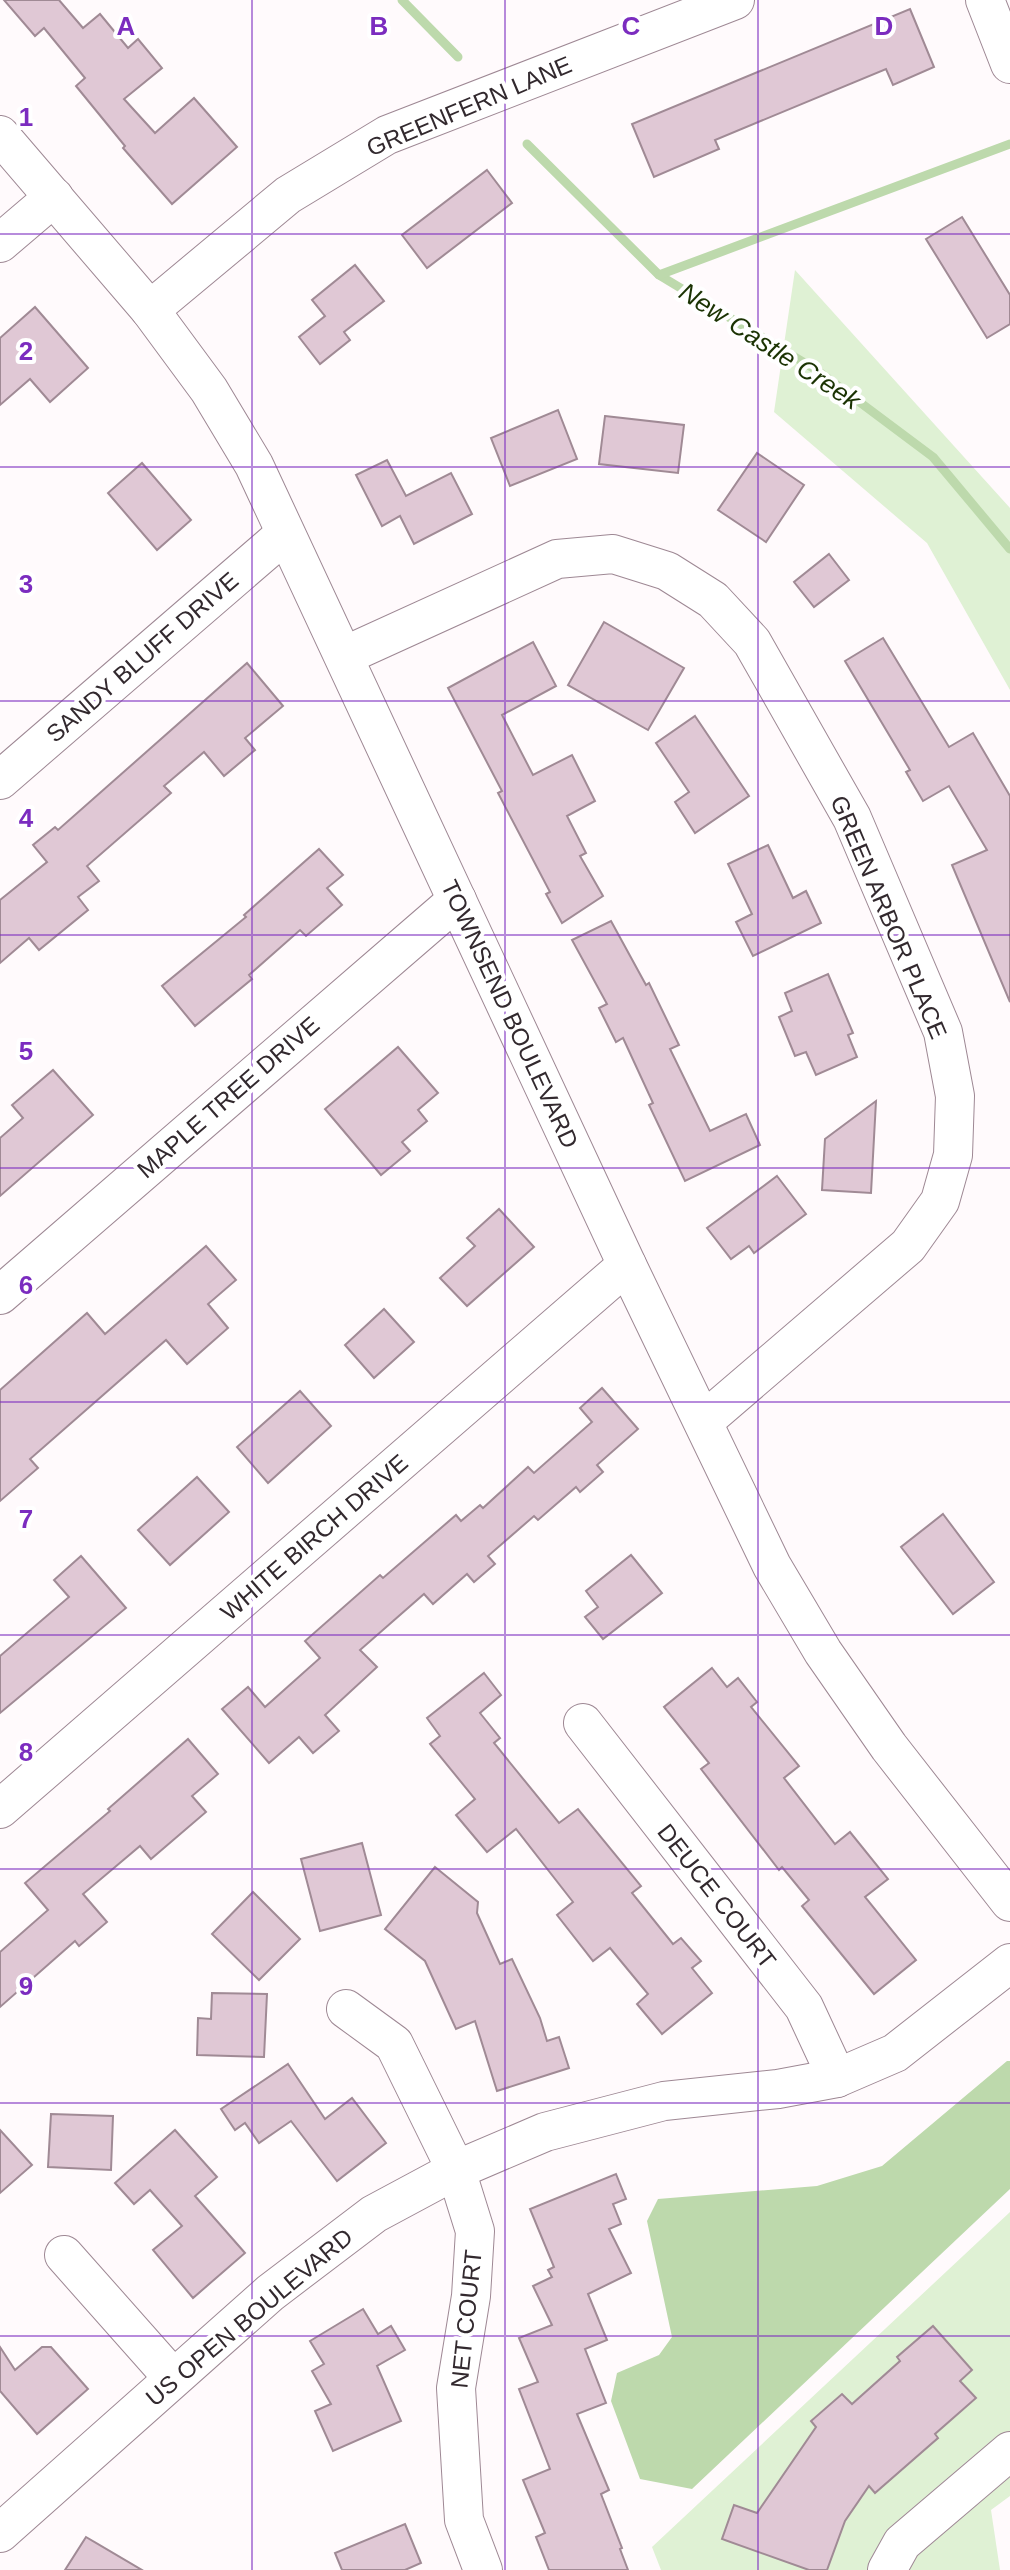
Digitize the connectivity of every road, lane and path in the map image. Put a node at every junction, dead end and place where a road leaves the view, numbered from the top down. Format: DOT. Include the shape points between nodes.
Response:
graph roads {
  1 [pos="735,0"];
  2 [pos="985,0"];
  3 [pos="692,7"];
  4 [pos="1010,64"];
  5 [pos="0,135"];
  6 [pos="54,197"];
  7 [pos="0,243"];
  8 [pos="150,310"];
  9 [pos="285,534"];
  10 [pos="344,656"];
  11 [pos="0,780"];
  12 [pos="457,900"];
  13 [pos="627,1265"];
  14 [pos="0,1295"];
  15 [pos="704,1421"];
  16 [pos="583,1723"];
  17 [pos="0,1809"];
  18 [pos="1010,1902"];
  19 [pos="1010,1963"];
  20 [pos="346,2009"];
  21 [pos="837,2078"];
  22 [pos="456,2170"];
  23 [pos="64,2255"];
  24 [pos="173,2378"];
  25 [pos="1010,2451"];
  26 [pos="0,2533"];
  27 [pos="483,2570"];
  28 [pos="887,2570"];
  1 -- 3 [label="street, GREENFERN LANE"];
  2 -- 4 [label="street"];
  3 -- 8 [label="street, GREENFERN LANE" via="387,135 288,195"];
  5 -- 6 [label="street, TOWNSEND BOULEVARD"];
  6 -- 7 [label="street"];
  6 -- 8 [label="street, TOWNSEND BOULEVARD"];
  8 -- 9 [label="street, TOWNSEND BOULEVARD" via="217,402 254,465"];
  9 -- 10 [label="street, TOWNSEND BOULEVARD"];
  9 -- 11 [label="street, SANDY BLUFF DRIVE"];
  10 -- 12 [label="street, TOWNSEND BOULEVARD"];
  10 -- 15 [label="street, GREEN ARBOR PLACE" via="557,559 613,554 667,571 713,600 752,642 852,818 943,1032 955,1096 953,1155 940,1201 908,1246"];
  12 -- 13 [label="street, TOWNSEND BOULEVARD"];
  12 -- 14 [label="street, MAPLE TREE DRIVE"];
  13 -- 15 [label="street, TOWNSEND BOULEVARD"];
  13 -- 17 [label="street, WHITE BIRCH DRIVE"];
  15 -- 18 [label="street, TOWNSEND BOULEVARD" via="772,1566 823,1652 889,1747"];
  16 -- 21 [label="street, DEUCE COURT" via="804,2007"];
  19 -- 21 [label="street, US OPEN BOULEVARD" via="895,2053"];
  20 -- 22 [label="street, NET COURT" via="394,2044"];
  21 -- 22 [label="street, US OPEN BOULEVARD" via="664,2101 545,2132"];
  22 -- 24 [label="street, US OPEN BOULEVARD" via="374,2214 270,2293"];
  22 -- 27 [label="street, NET COURT" via="475,2231 456,2388 464,2520"];
  23 -- 24 [label="street"];
  24 -- 26 [label="street, US OPEN BOULEVARD"];
  25 -- 28 [label="street" via="902,2543"];
}
